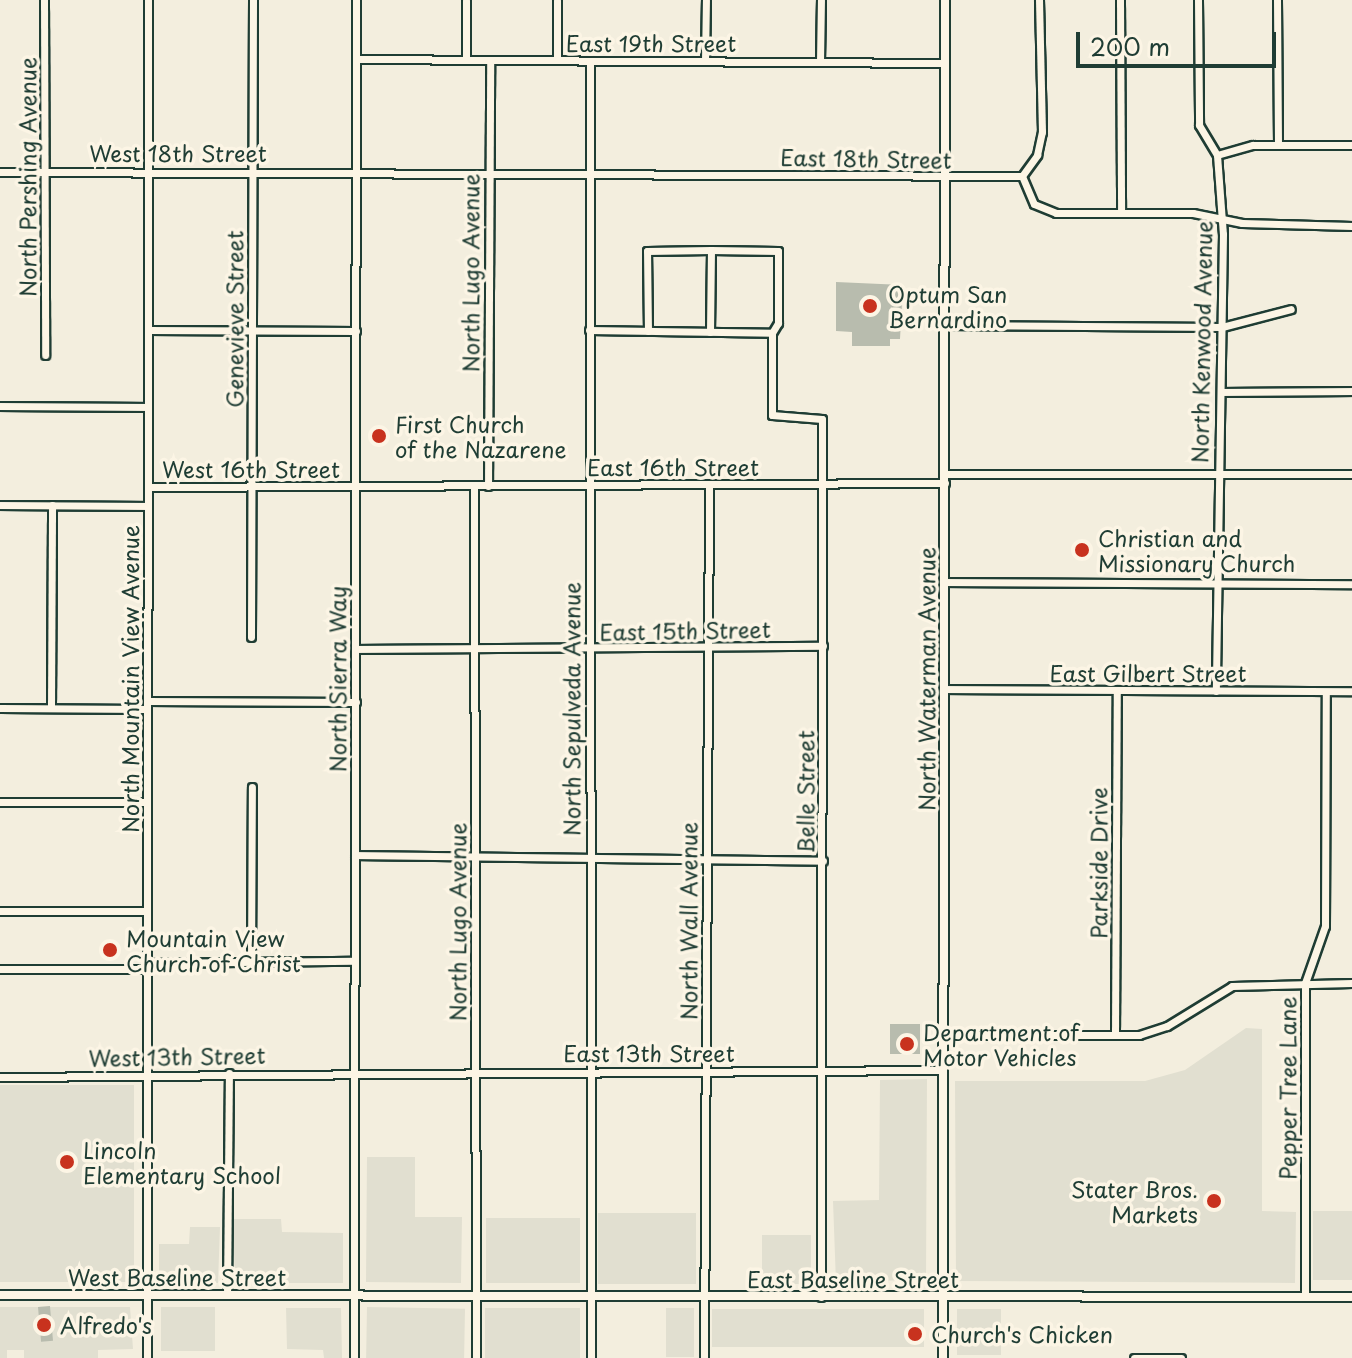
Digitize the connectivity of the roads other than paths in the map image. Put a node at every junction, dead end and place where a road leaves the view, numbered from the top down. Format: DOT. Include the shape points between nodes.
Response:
graph roads {
  1 [pos="44,0"];
  2 [pos="148,0"];
  3 [pos="253,0"];
  4 [pos="356,0"];
  5 [pos="466,0"];
  6 [pos="557,0"];
  7 [pos="706,0"];
  8 [pos="821,0"];
  9 [pos="945,0"];
  10 [pos="1039,0"];
  11 [pos="1120,0"];
  12 [pos="1198,0"];
  13 [pos="1277,0"];
  14 [pos="357,59"];
  15 [pos="466,60"];
  16 [pos="490,60"];
  17 [pos="557,60"];
  18 [pos="590,61"];
  19 [pos="705,61"];
  20 [pos="820,62"];
  21 [pos="945,63"];
  22 [pos="1278,144"];
  23 [pos="1352,145"];
  24 [pos="1217,155"];
  25 [pos="148,171"];
  26 [pos="253,171"];
  27 [pos="356,171"];
  28 [pos="488,171"];
  29 [pos="588,171"];
  30 [pos="0,172"];
  31 [pos="45,172"];
  32 [pos="1022,176"];
  33 [pos="945,178"];
  34 [pos="1121,213"];
  35 [pos="1222,217"];
  36 [pos="1352,226"];
  37 [pos="711,250"];
  38 [pos="1291,309"];
  39 [pos="945,325"];
  40 [pos="1222,327"];
  41 [pos="148,330"];
  42 [pos="251,330"];
  43 [pos="589,330"];
  44 [pos="356,331"];
  45 [pos="648,331"];
  46 [pos="710,332"];
  47 [pos="772,333"];
  48 [pos="45,355"];
  49 [pos="1352,391"];
  50 [pos="1223,392"];
  51 [pos="0,406"];
  52 [pos="148,407"];
  53 [pos="1352,474"];
  54 [pos="1217,475"];
  55 [pos="945,478"];
  56 [pos="709,484"];
  57 [pos="823,484"];
  58 [pos="587,485"];
  59 [pos="354,486"];
  60 [pos="474,486"];
  61 [pos="488,486"];
  62 [pos="148,487"];
  63 [pos="251,487"];
  64 [pos="0,505"];
  65 [pos="52,505"];
  66 [pos="148,506"];
  67 [pos="944,582"];
  68 [pos="1217,584"];
  69 [pos="1352,584"];
  70 [pos="251,637"];
  71 [pos="707,645"];
  72 [pos="823,646"];
  73 [pos="356,649"];
  74 [pos="474,649"];
  75 [pos="590,650"];
  76 [pos="944,689"];
  77 [pos="1216,691"];
  78 [pos="1352,691"];
  79 [pos="1117,692"];
  80 [pos="1326,692"];
  81 [pos="356,702"];
  82 [pos="147,705"];
  83 [pos="0,708"];
  84 [pos="51,708"];
  85 [pos="252,787"];
  86 [pos="0,802"];
  87 [pos="147,802"];
  88 [pos="355,855"];
  89 [pos="474,855"];
  90 [pos="590,858"];
  91 [pos="706,861"];
  92 [pos="823,861"];
  93 [pos="0,911"];
  94 [pos="147,911"];
  95 [pos="355,961"];
  96 [pos="251,962"];
  97 [pos="147,966"];
  98 [pos="0,969"];
  99 [pos="1305,983"];
  100 [pos="1352,983"];
  101 [pos="943,1035"];
  102 [pos="1115,1035"];
  103 [pos="823,1070"];
  104 [pos="943,1070"];
  105 [pos="476,1071"];
  106 [pos="590,1071"];
  107 [pos="705,1071"];
  108 [pos="355,1072"];
  109 [pos="229,1073"];
  110 [pos="147,1075"];
  111 [pos="0,1077"];
  112 [pos="0,1295"];
  113 [pos="147,1295"];
  114 [pos="227,1295"];
  115 [pos="354,1295"];
  116 [pos="476,1296"];
  117 [pos="590,1296"];
  118 [pos="704,1296"];
  119 [pos="821,1297"];
  120 [pos="942,1297"];
  121 [pos="1305,1297"];
  122 [pos="1352,1297"];
  123 [pos="147,1358"];
  124 [pos="354,1358"];
  125 [pos="476,1358"];
  126 [pos="591,1358"];
  127 [pos="704,1358"];
  128 [pos="943,1358"];
  129 [pos="1134,1358"];
  130 [pos="1181,1358"];
  1 -- 31 [label="street, North Pershing Avenue"];
  2 -- 25 [label="street, North Mountain View Avenue"];
  3 -- 26 [label="street, Genevieve Street"];
  4 -- 14 [label="street, North Sierra Way"];
  5 -- 15 [label="street"];
  6 -- 17 [label="street"];
  7 -- 19 [label="street"];
  8 -- 20 [label="street"];
  9 -- 21 [label="main road, North Waterman Avenue"];
  10 -- 32 [label="street" via="1042,132 1037,155"];
  11 -- 34 [label="street"];
  12 -- 24 [label="street, North Kenwood Avenue" via="1199,125"];
  13 -- 22 [label="street"];
  14 -- 15 [label="street, East 19th Street"];
  14 -- 27 [label="street, North Sierra Way"];
  15 -- 16 [label="street, East 19th Street"];
  16 -- 17 [label="street, East 19th Street"];
  16 -- 28 [label="street, North Lugo Avenue"];
  17 -- 18 [label="street, East 19th Street"];
  18 -- 19 [label="street, East 19th Street"];
  18 -- 29 [label="street, North Sepulveda Avenue"];
  19 -- 20 [label="street, East 19th Street"];
  20 -- 21 [label="street, East 19th Street"];
  21 -- 33 [label="main road, North Waterman Avenue"];
  22 -- 23 [label="street"];
  22 -- 24 [label="street"];
  24 -- 35 [label="street, North Kenwood Avenue"];
  25 -- 26 [label="street, West 18th Street"];
  25 -- 31 [label="street, West 18th Street"];
  25 -- 41 [label="street, North Mountain View Avenue"];
  26 -- 27 [label="street, West 18th Street"];
  26 -- 42 [label="street, Genevieve Street"];
  27 -- 28 [label="street, East 18th Street"];
  27 -- 44 [label="street, North Sierra Way"];
  28 -- 29 [label="street, East 18th Street"];
  28 -- 61 [label="street, North Lugo Avenue"];
  29 -- 33 [label="street, East 18th Street"];
  29 -- 43 [label="street, North Sepulveda Avenue"];
  30 -- 31 [label="street, West 18th Street"];
  31 -- 48 [label="street, North Pershing Avenue"];
  32 -- 33 [label="street, East 18th Street"];
  32 -- 34 [label="street" via="1034,204 1056,213"];
  33 -- 39 [label="main road, North Waterman Avenue"];
  34 -- 35 [label="street"];
  35 -- 36 [label="street"];
  35 -- 40 [label="street, North Kenwood Avenue"];
  37 -- 45 [label="street" via="647,251"];
  37 -- 46 [label="street"];
  37 -- 47 [label="street" via="778,251 778,312"];
  38 -- 40 [label="street"];
  39 -- 40 [label="street"];
  39 -- 55 [label="main road, North Waterman Avenue"];
  40 -- 50 [label="street, North Kenwood Avenue"];
  41 -- 42 [label="street"];
  41 -- 52 [label="street, North Mountain View Avenue"];
  42 -- 44 [label="street"];
  42 -- 63 [label="street, Genevieve Street"];
  43 -- 45 [label="street"];
  43 -- 58 [label="street, North Sepulveda Avenue"];
  44 -- 59 [label="street, North Sierra Way"];
  45 -- 46 [label="street"];
  46 -- 47 [label="street"];
  47 -- 57 [label="street, Belle Street" via="772,415 822,419"];
  49 -- 50 [label="street"];
  50 -- 54 [label="street, North Kenwood Avenue"];
  51 -- 52 [label="street"];
  52 -- 62 [label="street, North Mountain View Avenue"];
  53 -- 54 [label="street, East 16th Street"];
  54 -- 55 [label="street, East 16th Street"];
  54 -- 68 [label="street, North Kenwood Avenue"];
  55 -- 57 [label="street, East 16th Street"];
  55 -- 67 [label="main road, North Waterman Avenue"];
  56 -- 57 [label="street, East 16th Street"];
  56 -- 58 [label="street, East 16th Street"];
  56 -- 71 [label="street, North Wall Avenue"];
  57 -- 72 [label="street, Belle Street"];
  58 -- 61 [label="street, East 16th Street"];
  58 -- 75 [label="street, North Sepulveda Avenue"];
  59 -- 60 [label="street, East 16th Street"];
  59 -- 63 [label="street, West 16th Street"];
  59 -- 73 [label="street, North Sierra Way"];
  60 -- 61 [label="street, East 16th Street"];
  60 -- 74 [label="street, North Lugo Avenue"];
  62 -- 63 [label="street, West 16th Street"];
  62 -- 66 [label="street, North Mountain View Avenue"];
  63 -- 70 [label="street, Genevieve Street"];
  64 -- 65 [label="street, West 16th Street"];
  65 -- 66 [label="street, West 16th Street"];
  65 -- 84 [label="street"];
  66 -- 82 [label="street, North Mountain View Avenue"];
  67 -- 68 [label="street"];
  67 -- 76 [label="main road, North Waterman Avenue"];
  68 -- 69 [label="street"];
  68 -- 77 [label="street, North Kenwood Avenue"];
  71 -- 72 [label="street, East 15th Street"];
  71 -- 75 [label="street, East 15th Street"];
  71 -- 91 [label="street, North Wall Avenue"];
  72 -- 92 [label="street, Belle Street"];
  73 -- 74 [label="street, East 15th Street"];
  73 -- 81 [label="street, North Sierra Way"];
  74 -- 75 [label="street, East 15th Street"];
  74 -- 89 [label="street, North Lugo Avenue"];
  75 -- 90 [label="street, North Sepulveda Avenue"];
  76 -- 79 [label="street, East Gilbert Street"];
  76 -- 101 [label="main road, North Waterman Avenue"];
  77 -- 79 [label="street, East Gilbert Street"];
  77 -- 80 [label="street, East Gilbert Street"];
  78 -- 80 [label="street, East Gilbert Street"];
  79 -- 102 [label="street, Parkside Drive"];
  80 -- 99 [label="street, Pepper Tree Lane" via="1325,926"];
  81 -- 82 [label="street"];
  81 -- 88 [label="street, North Sierra Way"];
  82 -- 84 [label="street"];
  82 -- 87 [label="street, North Mountain View Avenue"];
  83 -- 84 [label="street"];
  85 -- 96 [label="street"];
  86 -- 87 [label="street"];
  87 -- 94 [label="street, North Mountain View Avenue"];
  88 -- 89 [label="street"];
  88 -- 95 [label="street, North Sierra Way"];
  89 -- 90 [label="street"];
  89 -- 105 [label="street, North Lugo Avenue"];
  90 -- 91 [label="street"];
  90 -- 106 [label="street, North Sepulveda Avenue"];
  91 -- 92 [label="street"];
  91 -- 107 [label="street, North Wall Avenue"];
  92 -- 103 [label="street, Belle Street"];
  93 -- 94 [label="street"];
  94 -- 97 [label="street, North Mountain View Avenue"];
  95 -- 96 [label="street"];
  95 -- 108 [label="street, North Sierra Way"];
  96 -- 97 [label="street"];
  97 -- 98 [label="street"];
  97 -- 110 [label="street, North Mountain View Avenue"];
  99 -- 100 [label="street"];
  99 -- 102 [label="street" via="1232,986 1153,1032"];
  99 -- 121 [label="street, Pepper Tree Lane"];
  101 -- 102 [label="street"];
  101 -- 104 [label="main road, North Waterman Avenue"];
  103 -- 104 [label="street, East 13th Street"];
  103 -- 107 [label="street, East 13th Street"];
  103 -- 119 [label="street, Belle Street"];
  104 -- 120 [label="main road, North Waterman Avenue"];
  105 -- 106 [label="street, East 13th Street"];
  105 -- 108 [label="street, East 13th Street"];
  105 -- 116 [label="street, North Lugo Avenue"];
  106 -- 107 [label="street, East 13th Street"];
  106 -- 117 [label="street, North Sepulveda Avenue"];
  107 -- 118 [label="street, North Wall Avenue"];
  108 -- 109 [label="street, West 13th Street"];
  108 -- 115 [label="street, North Sierra Way"];
  109 -- 110 [label="street, West 13th Street"];
  109 -- 114 [label="street"];
  110 -- 111 [label="street, West 13th Street"];
  110 -- 113 [label="street, North Mountain View Avenue"];
  112 -- 113 [label="main road, West Baseline Street"];
  113 -- 114 [label="main road, West Baseline Street"];
  113 -- 123 [label="street, North Mountain View Avenue"];
  114 -- 115 [label="main road, West Baseline Street"];
  115 -- 116 [label="main road, East Baseline Street"];
  115 -- 124 [label="street, North Sierra Way"];
  116 -- 117 [label="main road, East Baseline Street"];
  116 -- 125 [label="street, North Lugo Avenue"];
  117 -- 118 [label="main road, East Baseline Street"];
  117 -- 126 [label="street, North Sepulveda Avenue"];
  118 -- 119 [label="main road, East Baseline Street"];
  118 -- 127 [label="street, North Wall Avenue"];
  119 -- 120 [label="main road, East Baseline Street"];
  120 -- 121 [label="main road, East Baseline Street"];
  120 -- 128 [label="main road, North Waterman Avenue"];
  121 -- 122 [label="main road, East Baseline Street"];
  129 -- 130 [label="street"];
}
